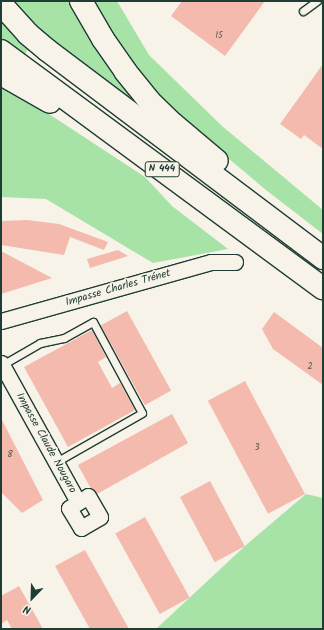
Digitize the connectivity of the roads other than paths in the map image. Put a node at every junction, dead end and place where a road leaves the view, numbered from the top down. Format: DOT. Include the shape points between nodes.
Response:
graph roads {
  1 [pos="82,1"];
  2 [pos="317,1"];
  3 [pos="1,4"];
  4 [pos="303,11"];
  5 [pos="1,50"];
  6 [pos="1,74"];
  7 [pos="205,201"];
  8 [pos="323,245"];
  9 [pos="323,258"];
  10 [pos="235,262"];
  11 [pos="323,288"];
  12 [pos="1,321"];
  13 [pos="1,364"];
  14 [pos="56,462"];
  15 [pos="78,502"];
  1 -- 8 [label="highway" via="120,65 150,101 196,144"];
  2 -- 4 [label="lane"];
  3 -- 9 [label="highway, N 444" via="28,34 47,50"];
  5 -- 7 [label="highway, N 444"];
  6 -- 7 [label="highway" via="86,125 167,184"];
  7 -- 11 [label="highway, N 444"];
  10 -- 12 [label="street, Impasse Charles Trénet" via="211,262"];
  13 -- 14 [label="street, Impasse Claude Nougaro"];
  13 -- 14 [label="lane" via="40,342 64,338 93,322 142,413"];
  14 -- 15 [label="street, Impasse Claude Nougaro"];
}
